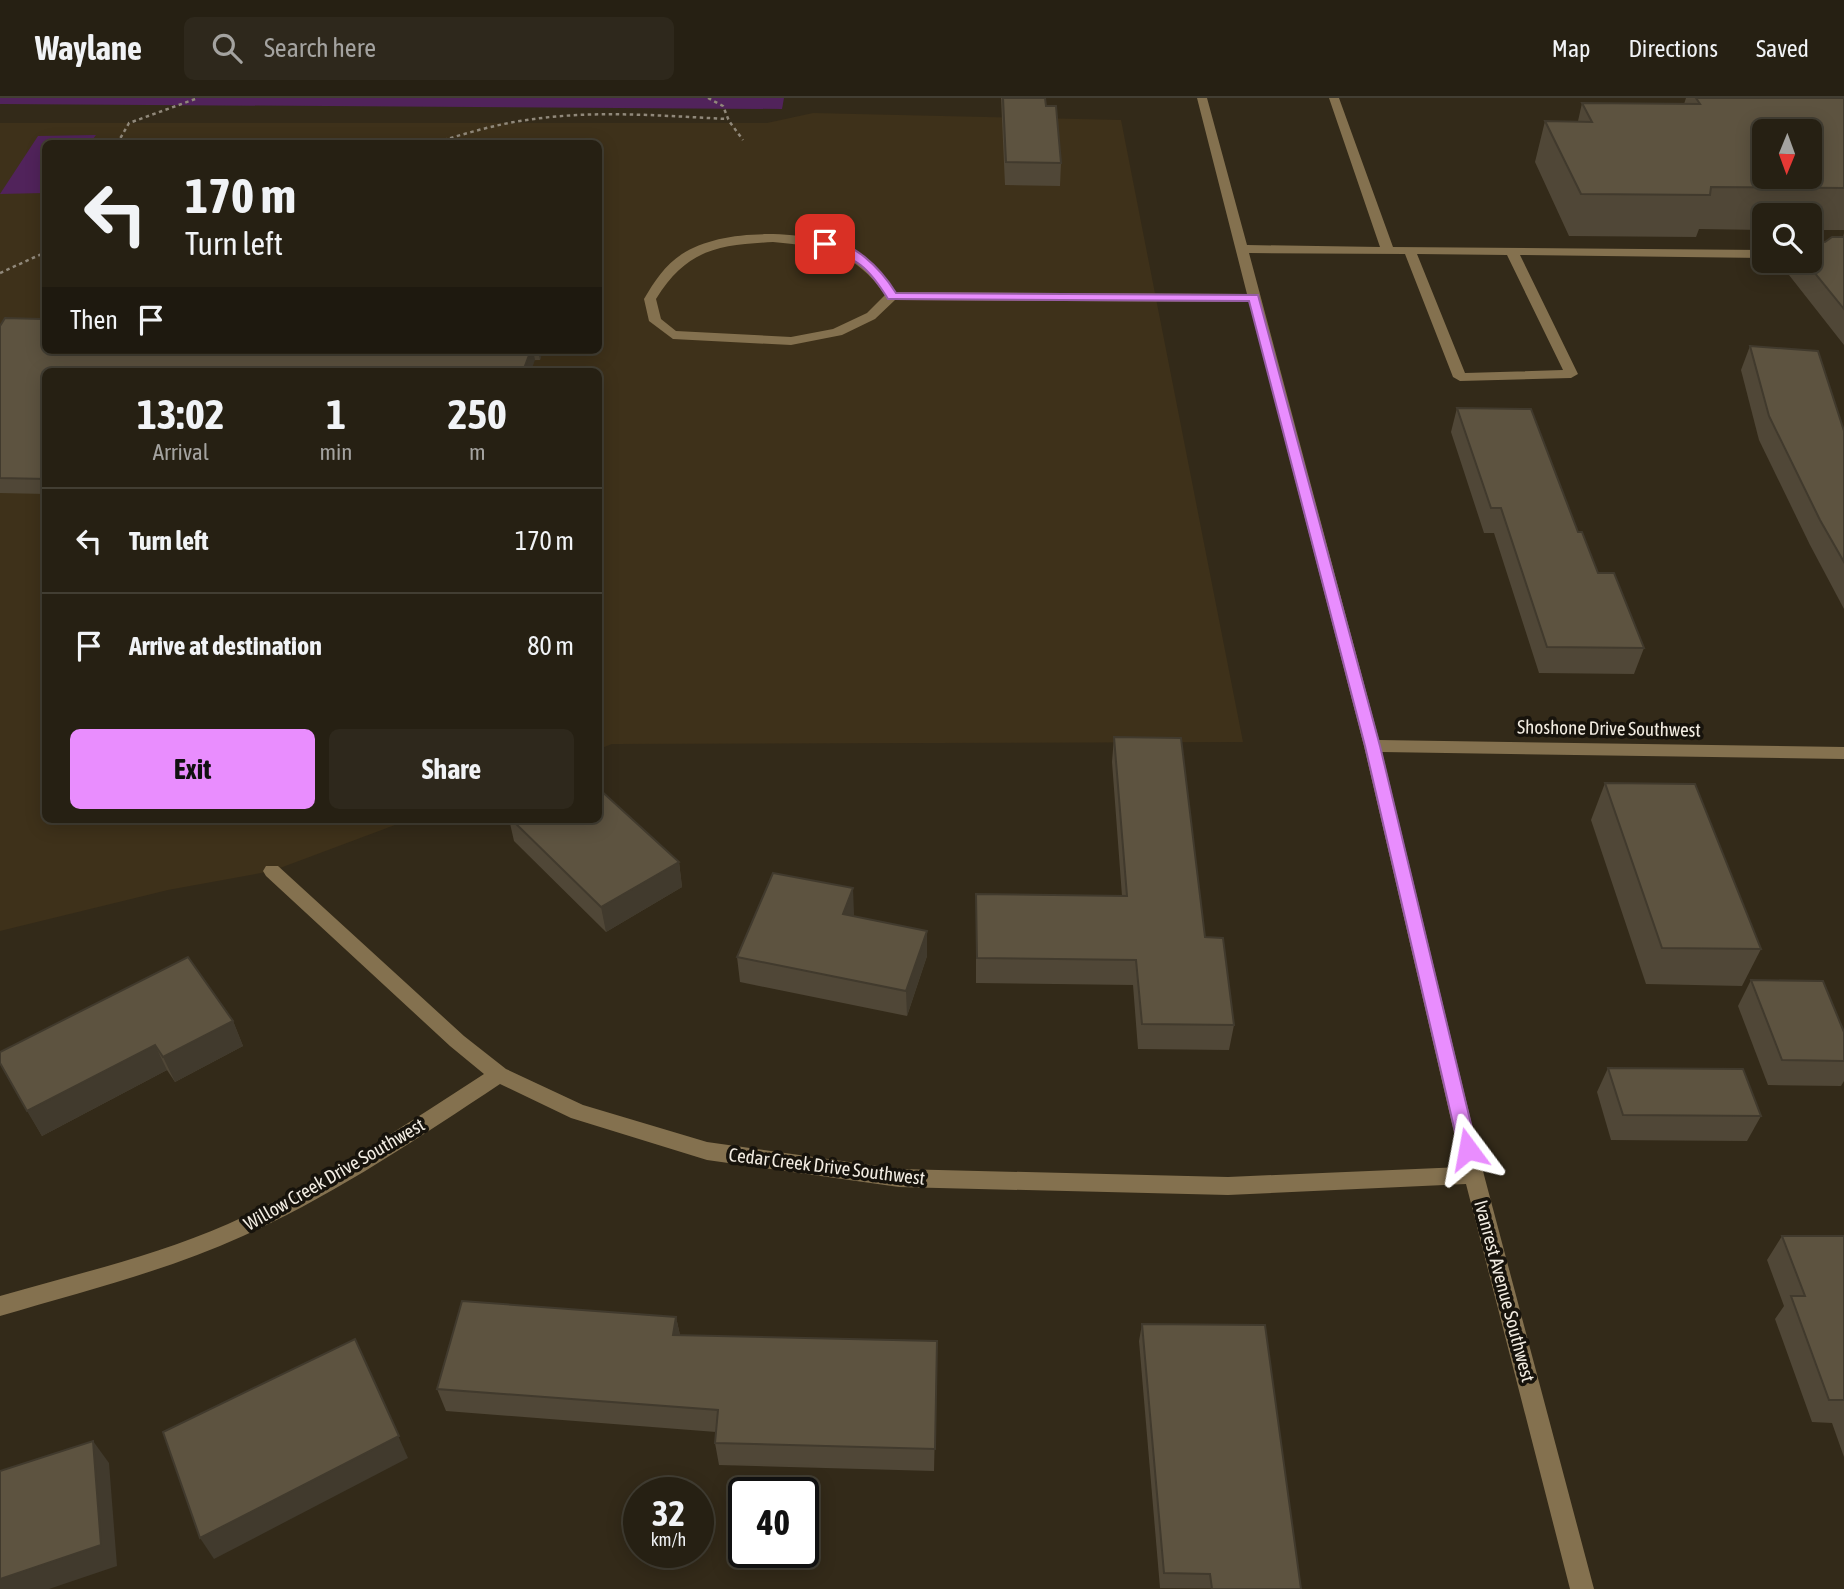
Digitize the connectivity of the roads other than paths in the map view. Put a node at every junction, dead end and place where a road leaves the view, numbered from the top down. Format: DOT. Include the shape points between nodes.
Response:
graph roads {
  1 [pos="1202,98"];
  2 [pos="1334,98"];
  3 [pos="1241,250"];
  4 [pos="1388,251"];
  5 [pos="1410,251"];
  6 [pos="1512,251"];
  7 [pos="1752,254"];
  8 [pos="892,296"];
  9 [pos="1254,298"];
  10 [pos="1372,746"];
  11 [pos="1844,753"];
  12 [pos="272,872"];
  13 [pos="499,1075"];
  14 [pos="1474,1175"];
  15 [pos="0,1306"];
  16 [pos="1582,1589"];
  1 -- 3 [label="street, Ivanrest Avenue Southwest"];
  2 -- 4 [label="street"];
  3 -- 4 [label="street"];
  3 -- 9 [label="street, Ivanrest Avenue Southwest"];
  4 -- 5 [label="street"];
  5 -- 6 [label="street"];
  5 -- 6 [label="street" via="1460,377 1571,374"];
  6 -- 7 [label="street"];
  8 -- 8 [label="street" via="879,274 858,256 825,244 773,238 736,240 694,251 671,265 650,299 655,321 673,335 791,341 837,332 872,316"];
  8 -- 9 [label="street"];
  9 -- 10 [label="street, Ivanrest Avenue Southwest"];
  10 -- 11 [label="street, Shoshone Drive Southwest"];
  10 -- 14 [label="street, Ivanrest Avenue Southwest"];
  12 -- 13 [label="street, Cedar Creek Drive Southwest"];
  13 -- 14 [label="street, Cedar Creek Drive Southwest" via="578,1112 708,1151 899,1178 1228,1186"];
  13 -- 15 [label="street, Willow Creek Drive Southwest" via="349,1170 233,1231 126,1270"];
  14 -- 16 [label="street, Ivanrest Avenue Southwest"];
}
